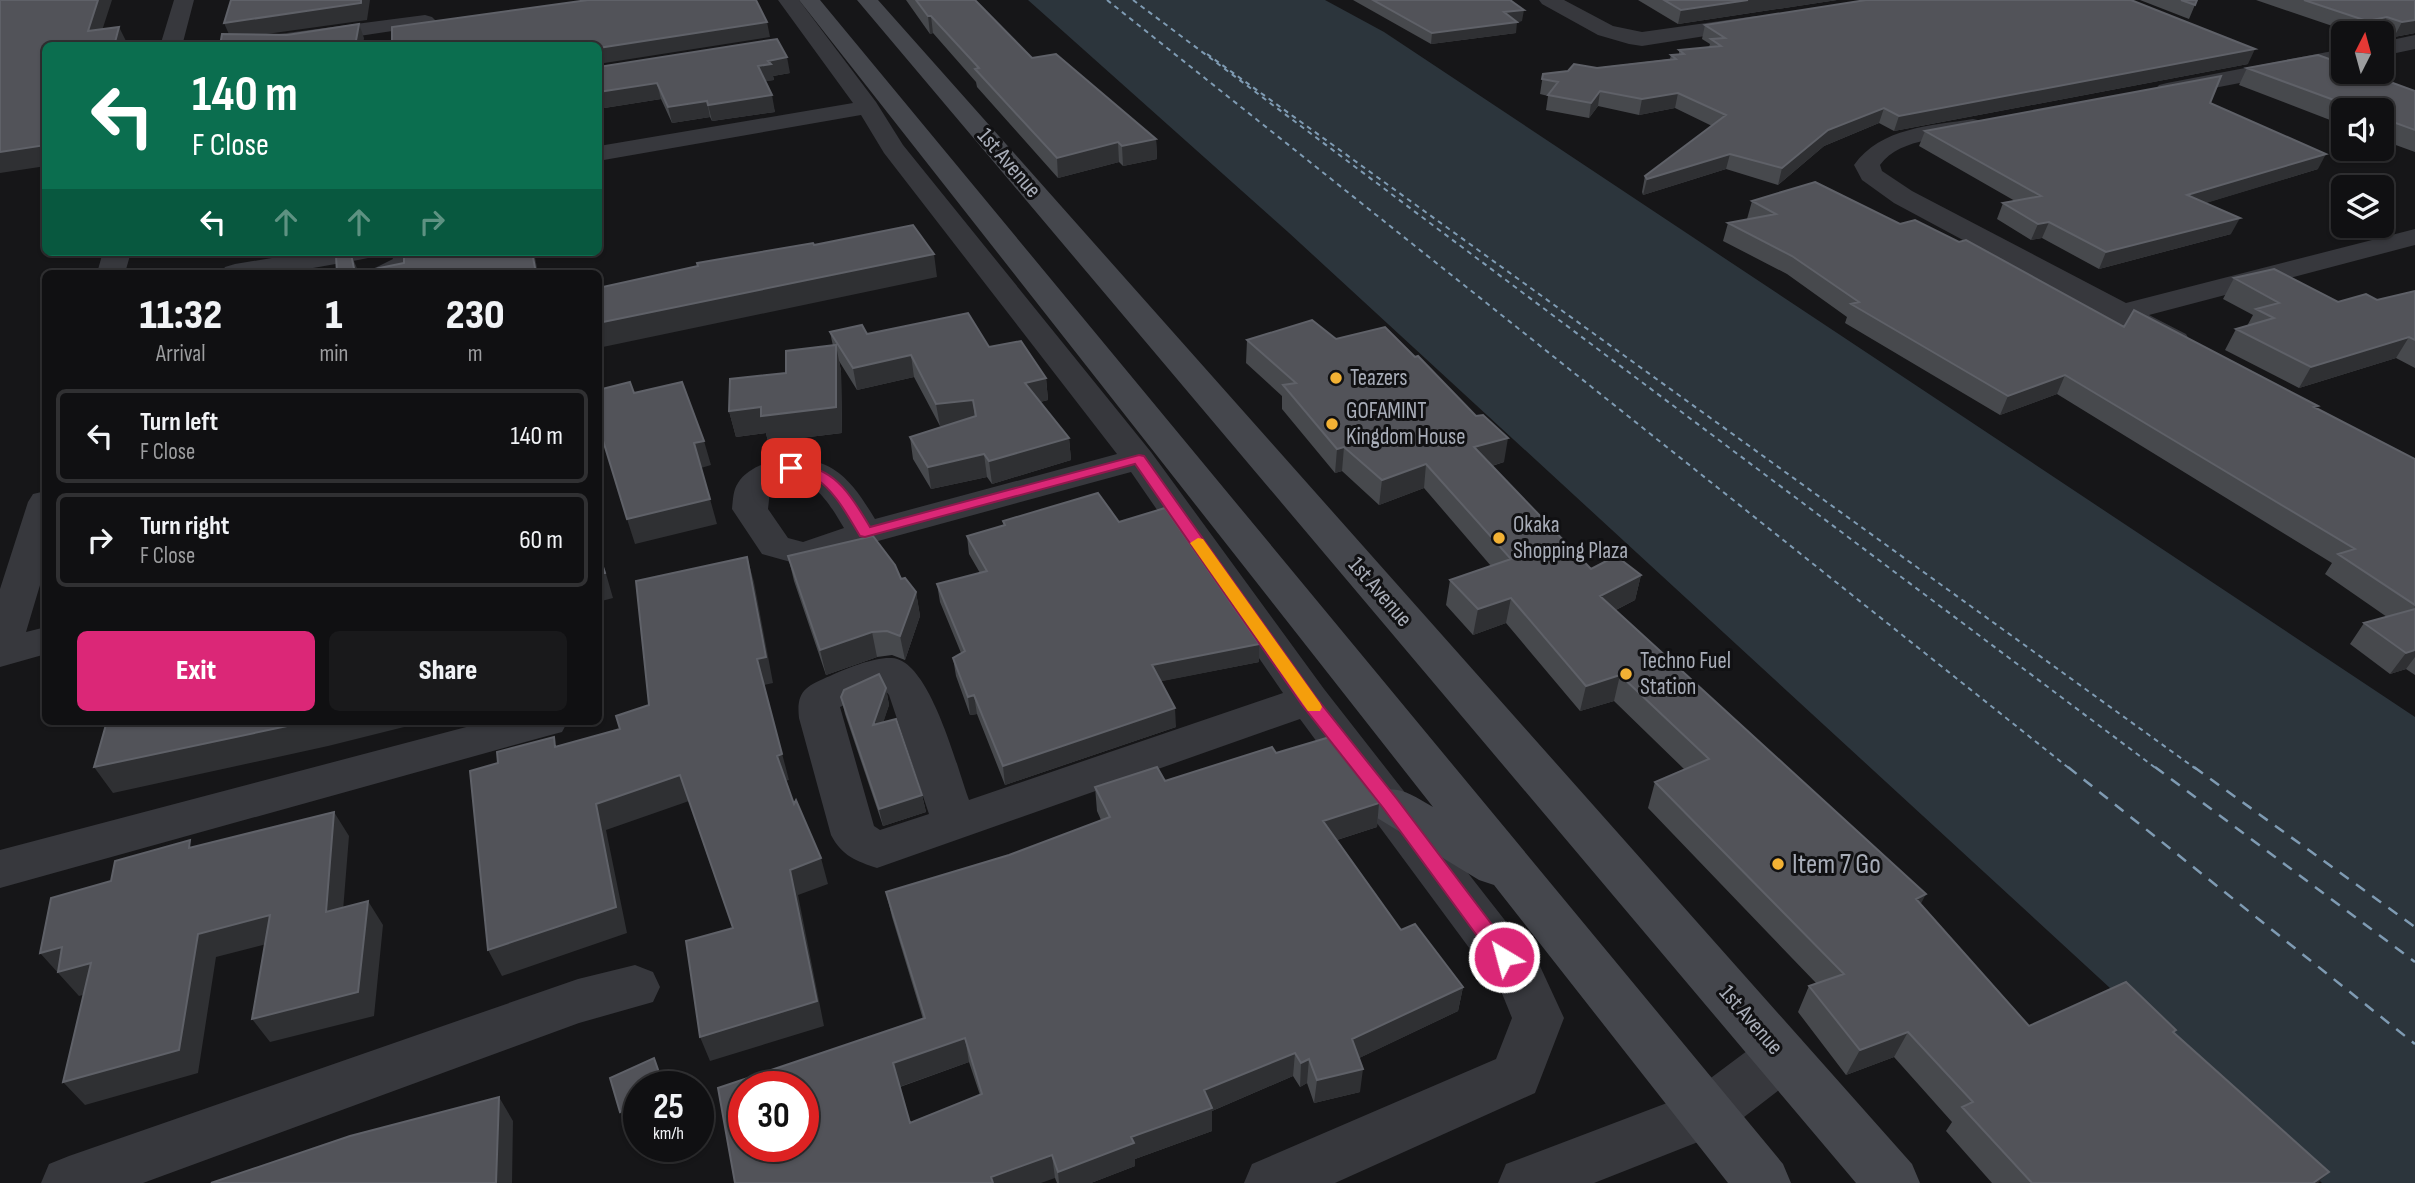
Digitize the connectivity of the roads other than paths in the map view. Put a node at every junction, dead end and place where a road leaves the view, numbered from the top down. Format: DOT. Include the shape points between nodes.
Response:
graph roads {
  1 [pos="184,0"];
  2 [pos="788,0"];
  3 [pos="809,0"];
  4 [pos="867,0"];
  5 [pos="1549,0"];
  6 [pos="1776,19"];
  7 [pos="425,21"];
  8 [pos="172,42"];
  9 [pos="270,42"];
  10 [pos="2415,42"];
  11 [pos="2394,46"];
  12 [pos="2244,52"];
  13 [pos="2331,58"];
  14 [pos="2283,68"];
  15 [pos="2145,94"];
  16 [pos="868,107"];
  17 [pos="1994,122"];
  18 [pos="602,153"];
  19 [pos="2412,239"];
  20 [pos="335,256"];
  21 [pos="405,256"];
  22 [pos="253,270"];
  23 [pos="393,270"];
  24 [pos="2122,313"];
  25 [pos="2195,351"];
  26 [pos="1139,459"];
  27 [pos="42,515"];
  28 [pos="865,533"];
  29 [pos="42,641"];
  30 [pos="0,652"];
  31 [pos="1308,700"];
  32 [pos="501,727"];
  33 [pos="1390,804"];
  34 [pos="955,824"];
  35 [pos="0,869"];
  36 [pos="1520,882"];
  37 [pos="635,987"];
  38 [pos="1782,1056"];
  39 [pos="1707,1114"];
  40 [pos="69,1183"];
  41 [pos="1272,1183"];
  42 [pos="1526,1183"];
  43 [pos="1763,1183"];
  44 [pos="1892,1183"];
  1 -- 8 [label="street"];
  2 -- 16 [label="street" via="804,41"];
  3 -- 36 [label="main road"];
  4 -- 38 [label="main road, 1st Avenue"];
  5 -- 6 [label="street" via="1612,36 1627,39"];
  7 -- 9 [label="street"];
  10 -- 11 [label="street"];
  12 -- 14 [label="street"];
  13 -- 14 [label="street"];
  14 -- 15 [label="street"];
  16 -- 18 [label="street"];
  16 -- 26 [label="street" via="893,148"];
  17 -- 24 [label="street" via="1898,141 1870,157 1867,165 1871,175 1903,197"];
  19 -- 24 [label="street"];
  20 -- 22 [label="street"];
  21 -- 23 [label="street" via="408,263"];
  24 -- 25 [label="street"];
  26 -- 28 [label="street"];
  26 -- 31 [label="street"];
  27 -- 30 [label="street"];
  29 -- 30 [label="street"];
  31 -- 33 [label="street"];
  31 -- 34 [label="street"];
  32 -- 35 [label="street"];
  33 -- 36 [label="main road"];
  33 -- 41 [label="street" via="1521,979 1538,1018 1516,1076"];
  36 -- 39 [label="main road"];
  37 -- 40 [label="street" via="578,1001"];
  38 -- 39 [label="street"];
  38 -- 44 [label="main road, 1st Avenue"];
  39 -- 42 [label="street"];
  39 -- 43 [label="main road"];
}
